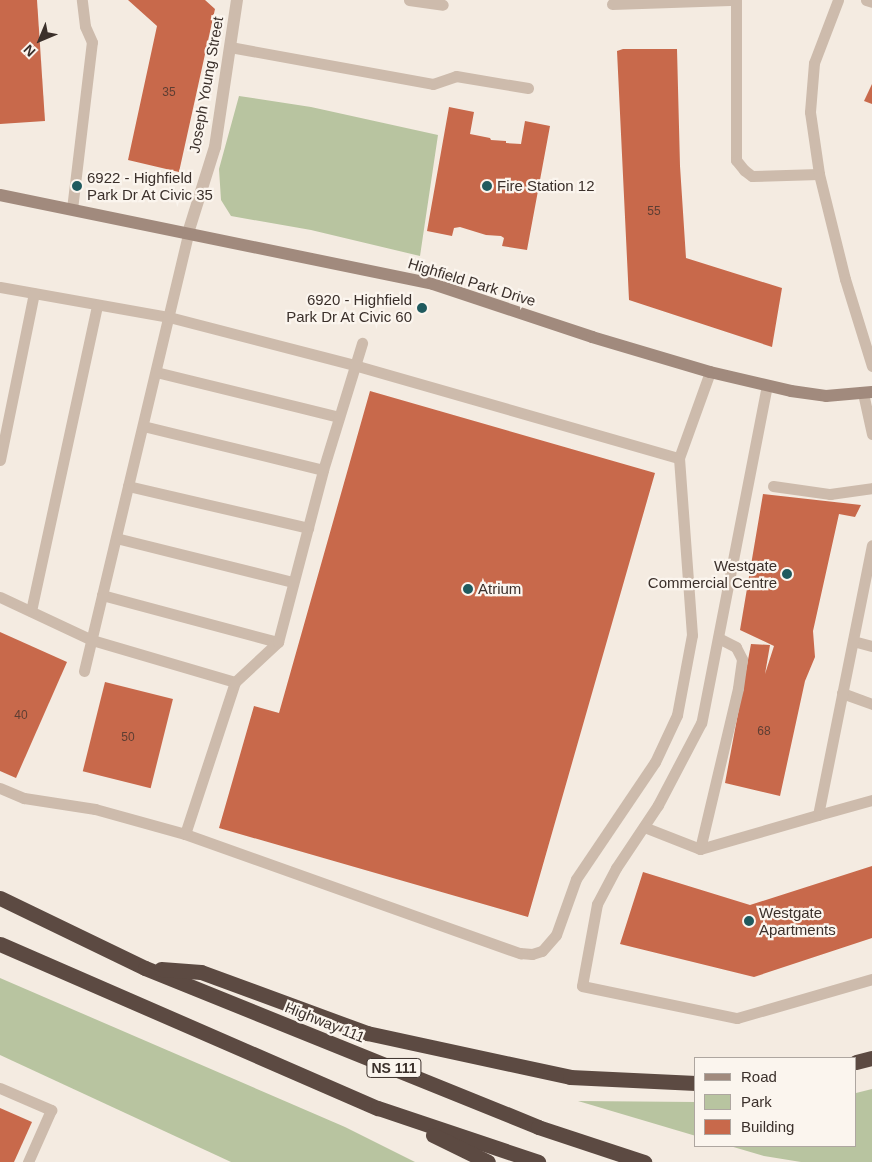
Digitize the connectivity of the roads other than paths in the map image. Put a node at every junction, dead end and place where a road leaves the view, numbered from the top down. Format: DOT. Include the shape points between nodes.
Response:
graph roads {
  1 [pos="82,0"];
  2 [pos="237,0"];
  3 [pos="409,0"];
  4 [pos="730,0"];
  5 [pos="736,0"];
  6 [pos="838,0"];
  7 [pos="866,0"];
  8 [pos="872,2"];
  9 [pos="612,4"];
  10 [pos="443,5"];
  11 [pos="230,47"];
  12 [pos="528,88"];
  13 [pos="820,174"];
  14 [pos="0,195"];
  15 [pos="72,210"];
  16 [pos="188,233"];
  17 [pos="0,287"];
  18 [pos="34,293"];
  19 [pos="97,304"];
  20 [pos="169,317"];
  21 [pos="362,342"];
  22 [pos="354,365"];
  23 [pos="872,366"];
  24 [pos="156,372"];
  25 [pos="710,372"];
  26 [pos="767,385"];
  27 [pos="868,393"];
  28 [pos="339,417"];
  29 [pos="143,426"];
  30 [pos="872,434"];
  31 [pos="679,458"];
  32 [pos="0,460"];
  33 [pos="323,470"];
  34 [pos="128,486"];
  35 [pos="773,486"];
  36 [pos="872,488"];
  37 [pos="308,528"];
  38 [pos="116,538"];
  39 [pos="872,545"];
  40 [pos="293,582"];
  41 [pos="102,595"];
  42 [pos="0,597"];
  43 [pos="31,611"];
  44 [pos="718,638"];
  45 [pos="92,640"];
  46 [pos="853,641"];
  47 [pos="278,642"];
  48 [pos="872,646"];
  49 [pos="84,672"];
  50 [pos="235,682"];
  51 [pos="842,693"];
  52 [pos="872,704"];
  53 [pos="0,788"];
  54 [pos="872,800"];
  55 [pos="818,815"];
  56 [pos="644,827"];
  57 [pos="185,834"];
  58 [pos="700,849"];
  59 [pos="0,898"];
  60 [pos="0,944"];
  61 [pos="145,968"];
  62 [pos="872,980"];
  63 [pos="872,1058"];
  64 [pos="857,1062"];
  65 [pos="694,1083"];
  66 [pos="0,1088"];
  67 [pos="378,1108"];
  68 [pos="28,1162"];
  69 [pos="488,1162"];
  70 [pos="538,1162"];
  71 [pos="644,1162"];
  1 -- 15 [label="lane" via="85,26 92,42"];
  2 -- 11 [label="street, Joseph Young Street"];
  3 -- 10 [label="lane"];
  4 -- 9 [label="lane"];
  5 -- 13 [label="lane" via="736,160 752,176"];
  6 -- 13 [label="lane" via="814,63 810,112"];
  7 -- 8 [label="lane"];
  11 -- 12 [label="lane" via="433,84 456,76"];
  11 -- 16 [label="street, Joseph Young Street" via="215,147"];
  13 -- 23 [label="lane" via="845,279"];
  14 -- 15 [label="street, Highfield Park Drive"];
  15 -- 16 [label="street, Highfield Park Drive"];
  16 -- 20 [label="lane"];
  16 -- 25 [label="street, Highfield Park Drive" via="433,284"];
  17 -- 18 [label="lane"];
  18 -- 19 [label="lane"];
  18 -- 32 [label="lane"];
  19 -- 20 [label="lane"];
  19 -- 43 [label="lane"];
  20 -- 22 [label="lane"];
  20 -- 24 [label="lane"];
  21 -- 22 [label="lane"];
  22 -- 28 [label="lane"];
  22 -- 31 [label="lane"];
  24 -- 28 [label="lane"];
  24 -- 29 [label="lane"];
  25 -- 26 [label="street, Highfield Park Drive"];
  25 -- 31 [label="lane"];
  26 -- 27 [label="street, Highfield Park Drive" via="826,396"];
  26 -- 44 [label="lane"];
  27 -- 30 [label="lane"];
  28 -- 33 [label="lane"];
  29 -- 33 [label="lane"];
  29 -- 34 [label="lane"];
  31 -- 57 [label="lane" via="692,635 677,715 655,762 576,879 556,935 542,951 520,953"];
  33 -- 37 [label="lane"];
  34 -- 37 [label="lane"];
  34 -- 38 [label="lane"];
  35 -- 36 [label="lane" via="830,494"];
  37 -- 40 [label="lane"];
  38 -- 40 [label="lane"];
  38 -- 41 [label="lane"];
  39 -- 46 [label="lane"];
  40 -- 47 [label="lane"];
  41 -- 45 [label="lane"];
  41 -- 47 [label="lane"];
  42 -- 43 [label="lane"];
  43 -- 45 [label="lane"];
  44 -- 56 [label="lane" via="701,723"];
  44 -- 58 [label="lane" via="736,647 742,659"];
  45 -- 49 [label="lane"];
  45 -- 50 [label="lane"];
  46 -- 48 [label="lane"];
  46 -- 51 [label="lane"];
  47 -- 50 [label="lane"];
  50 -- 57 [label="lane"];
  51 -- 52 [label="lane"];
  51 -- 55 [label="lane"];
  53 -- 57 [label="lane" via="24,798 95,809"];
  54 -- 55 [label="lane"];
  55 -- 58 [label="lane"];
  56 -- 58 [label="lane"];
  56 -- 62 [label="lane" via="616,868 597,904 582,986 737,1018"];
  59 -- 61 [label="highway, Highway 111 / NS 111"];
  60 -- 67 [label="highway, NS 111"];
  61 -- 65 [label="highway" via="201,972 367,1033 570,1077"];
  61 -- 71 [label="highway, Highway 111 / NS 111" via="538,1126"];
  63 -- 64 [label="highway"];
  66 -- 68 [label="lane" via="51,1110"];
  67 -- 69 [label="highway"];
  67 -- 70 [label="highway, NS 111"];
}
